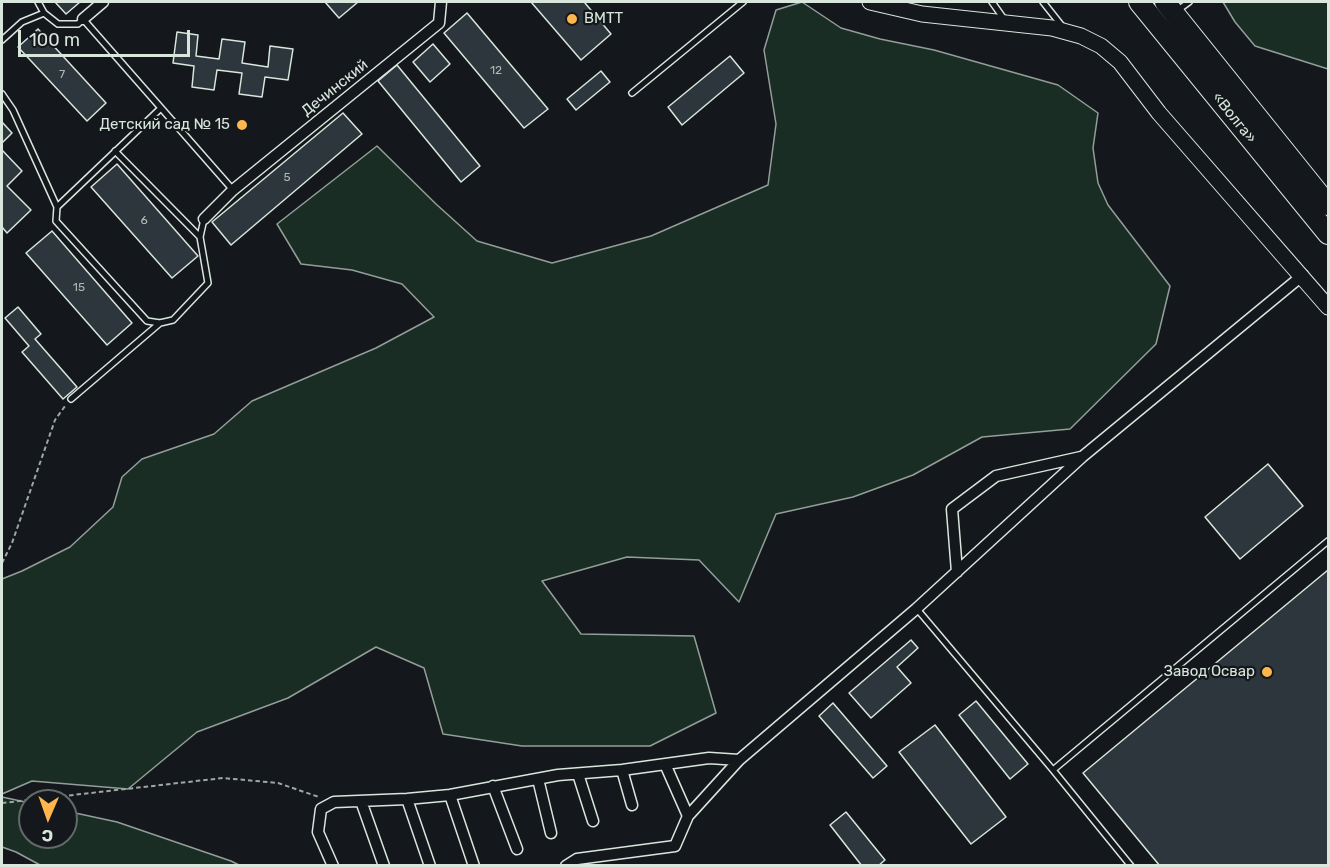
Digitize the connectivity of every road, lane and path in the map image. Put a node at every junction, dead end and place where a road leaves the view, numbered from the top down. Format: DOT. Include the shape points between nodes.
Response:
graph roads {
  1 [pos="38,2"];
  2 [pos="103,2"];
  3 [pos="441,2"];
  4 [pos="743,2"];
  5 [pos="870,2"];
  6 [pos="992,2"];
  7 [pos="1043,2"];
  8 [pos="1140,2"];
  9 [pos="1176,5"];
  10 [pos="44,14"];
  11 [pos="83,20"];
  12 [pos="1007,22"];
  13 [pos="1066,32"];
  14 [pos="2,40"];
  15 [pos="632,93"];
  16 [pos="2,94"];
  17 [pos="161,108"];
  18 [pos="115,151"];
  19 [pos="233,190"];
  20 [pos="1329,205"];
  21 [pos="57,207"];
  22 [pos="204,219"];
  23 [pos="1329,234"];
  24 [pos="200,237"];
  25 [pos="1303,275"];
  26 [pos="1329,307"];
  27 [pos="160,323"];
  28 [pos="72,399"];
  29 [pos="1082,457"];
  30 [pos="1329,541"];
  31 [pos="2,563"];
  32 [pos="957,572"];
  33 [pos="916,609"];
  34 [pos="739,760"];
  35 [pos="664,764"];
  36 [pos="622,770"];
  37 [pos="1053,770"];
  38 [pos="578,774"];
  39 [pos="538,779"];
  40 [pos="493,786"];
  41 [pos="450,795"];
  42 [pos="407,799"];
  43 [pos="361,801"];
  44 [pos="2,802"];
  45 [pos="334,802"];
  46 [pos="632,805"];
  47 [pos="688,816"];
  48 [pos="593,821"];
  49 [pos="551,833"];
  50 [pos="517,849"];
  51 [pos="591,862"];
  52 [pos="333,866"];
  53 [pos="384,866"];
  54 [pos="430,866"];
  55 [pos="474,866"];
  56 [pos="566,866"];
  57 [pos="1131,866"];
  1 -- 10 [label="lane"];
  2 -- 11 [label="street"];
  3 -- 19 [label="street, Дечинский" via="439,23"];
  4 -- 15 [label="lane"];
  5 -- 12 [label="street" via="922,14"];
  6 -- 12 [label="lane"];
  7 -- 13 [label="lane"];
  8 -- 23 [label="highway, «Волга»"];
  9 -- 20 [label="highway, «Волга»"];
  10 -- 11 [label="lane" via="58,24 78,24"];
  10 -- 14 [label="lane" via="22,22"];
  11 -- 17 [label="lane"];
  12 -- 13 [label="street"];
  13 -- 25 [label="street" via="1101,46 1120,62 1159,113"];
  16 -- 21 [label="lane"];
  17 -- 18 [label="lane"];
  17 -- 19 [label="lane"];
  18 -- 21 [label="lane"];
  18 -- 24 [label="lane"];
  19 -- 22 [label="street, Дечинский"];
  21 -- 27 [label="lane" via="56,221 147,321"];
  22 -- 24 [label="lane, Дечинский"];
  24 -- 27 [label="lane, Дечинский" via="208,283 173,320"];
  25 -- 26 [label="street"];
  25 -- 29 [label="street"];
  27 -- 28 [label="lane, Дечинский"];
  28 -- 31 [label="path" via="55,420"];
  29 -- 32 [label="street"];
  29 -- 32 [label="street" via="996,476 952,509"];
  30 -- 37 [label="lane"];
  32 -- 33 [label="street"];
  33 -- 34 [label="street"];
  33 -- 37 [label="lane"];
  34 -- 35 [label="street" via="709,758"];
  34 -- 47 [label="street"];
  35 -- 36 [label="street"];
  35 -- 47 [label="street"];
  36 -- 38 [label="street"];
  36 -- 46 [label="street"];
  37 -- 57 [label="lane"];
  38 -- 39 [label="street"];
  38 -- 48 [label="street"];
  39 -- 40 [label="street"];
  39 -- 49 [label="street"];
  40 -- 41 [label="street"];
  40 -- 50 [label="street"];
  41 -- 42 [label="street"];
  41 -- 55 [label="street"];
  42 -- 43 [label="street"];
  42 -- 54 [label="street"];
  43 -- 45 [label="street"];
  43 -- 53 [label="street"];
  44 -- 45 [label="path" via="223,778 278,783"];
  45 -- 52 [label="street" via="321,809 318,832"];
  47 -- 51 [label="street" via="675,846"];
  51 -- 56 [label="street" via="577,859"];
}
